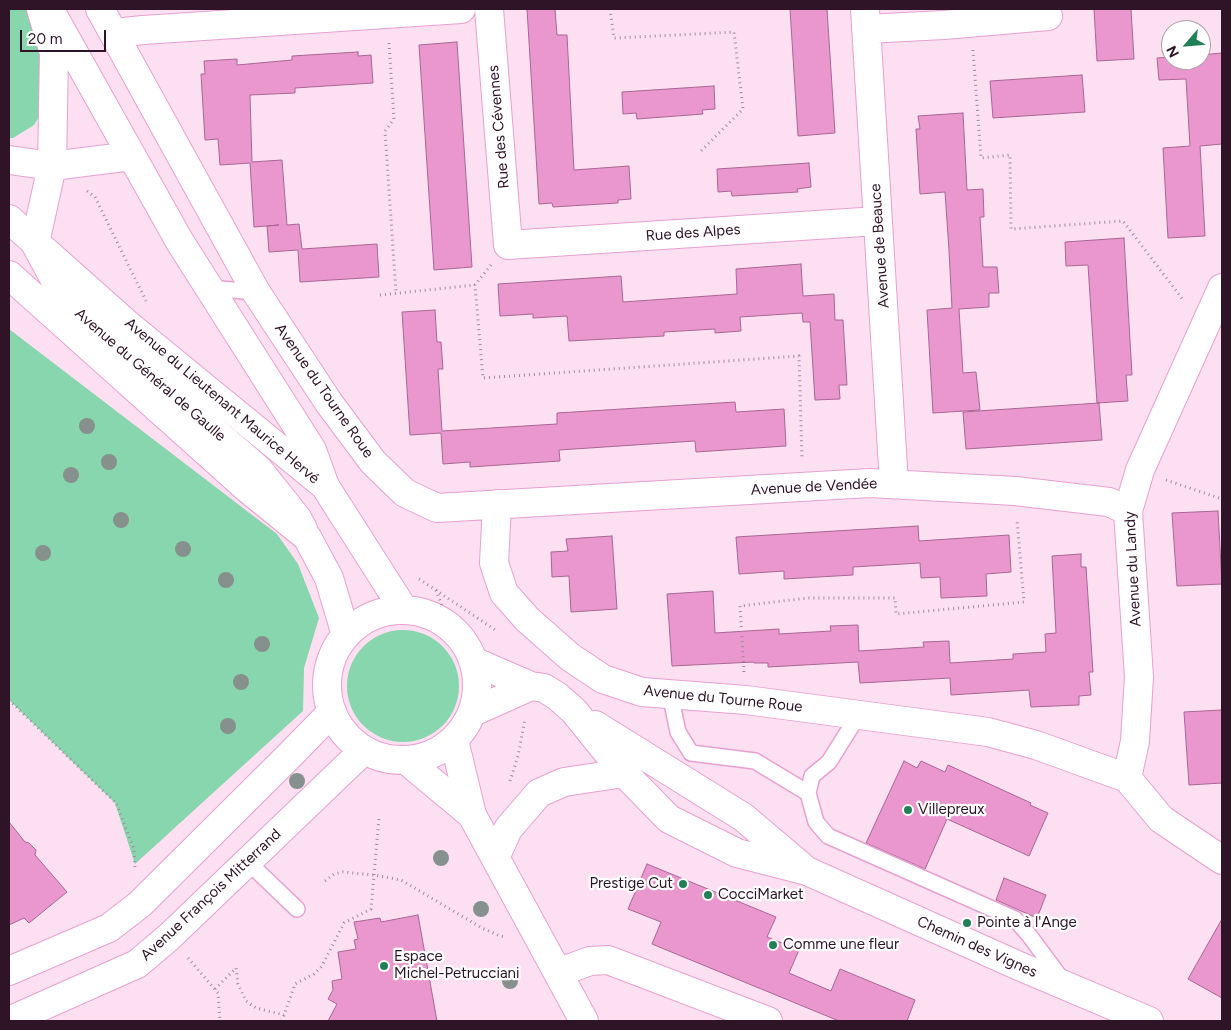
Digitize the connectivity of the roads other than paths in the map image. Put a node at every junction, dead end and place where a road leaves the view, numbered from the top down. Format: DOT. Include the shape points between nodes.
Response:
graph roads {
  1 [pos="41,9"];
  2 [pos="49,9"];
  3 [pos="100,9"];
  4 [pos="461,9"];
  5 [pos="489,9"];
  6 [pos="1048,16"];
  7 [pos="865,19"];
  8 [pos="114,33"];
  9 [pos="132,156"];
  10 [pos="9,160"];
  11 [pos="52,166"];
  12 [pos="9,219"];
  13 [pos="878,221"];
  14 [pos="35,243"];
  15 [pos="500,254"];
  16 [pos="9,275"];
  17 [pos="209,288"];
  18 [pos="1222,288"];
  19 [pos="256,292"];
  20 [pos="894,484"];
  21 [pos="325,486"];
  22 [pos="497,504"];
  23 [pos="1128,511"];
  24 [pos="307,537"];
  25 [pos="404,610"];
  26 [pos="346,635"];
  27 [pos="473,660"];
  28 [pos="530,686"];
  29 [pos="670,694"];
  30 [pos="574,711"];
  31 [pos="332,712"];
  32 [pos="473,712"];
  33 [pos="859,714"];
  34 [pos="454,740"];
  35 [pos="364,750"];
  36 [pos="406,760"];
  37 [pos="624,773"];
  38 [pos="1127,778"];
  39 [pos="808,793"];
  40 [pos="472,815"];
  41 [pos="496,856"];
  42 [pos="1222,860"];
  43 [pos="248,862"];
  44 [pos="807,871"];
  45 [pos="297,909"];
  46 [pos="9,971"];
  47 [pos="557,971"];
  48 [pos="1066,986"];
  49 [pos="9,1020"];
  50 [pos="584,1021"];
  51 [pos="768,1021"];
  52 [pos="1149,1021"];
  1 -- 11 [label="street" via="54,53"];
  2 -- 9 [label="street"];
  3 -- 8 [label="street, Avenue du Tourne Roue"];
  4 -- 8 [label="street"];
  5 -- 15 [label="street, Rue des Cévennes"];
  6 -- 7 [label="street" via="944,25"];
  7 -- 13 [label="street, Avenue de Beauce"];
  8 -- 19 [label="street, Avenue du Tourne Roue"];
  9 -- 11 [label="street"];
  9 -- 17 [label="street"];
  10 -- 11 [label="street"];
  11 -- 14 [label="street"];
  12 -- 14 [label="street, Avenue du Lieutenant Maurice Hervé"];
  13 -- 15 [label="street, Rue des Alpes"];
  13 -- 20 [label="street, Avenue de Beauce"];
  14 -- 21 [label="street, Avenue du Lieutenant Maurice Hervé" via="127,324"];
  14 -- 24 [label="street, Avenue du Général de Gaulle" via="68,304 258,469 297,518"];
  16 -- 24 [label="street" via="248,489"];
  17 -- 19 [label="lane"];
  17 -- 21 [label="street" via="312,450"];
  18 -- 23 [label="street, Avenue du Landy" via="1140,470"];
  19 -- 22 [label="street, Avenue du Tourne Roue" via="373,462 406,493 437,508"];
  20 -- 22 [label="street, Avenue de Vendée"];
  20 -- 23 [label="street, Avenue de Vendée" via="1100,500"];
  21 -- 25 [label="street, Avenue du Lieutenant Maurice Hervé"];
  22 -- 29 [label="street, Avenue du Tourne Roue" via="494,563 504,592 527,619 570,657 603,679 642,692"];
  23 -- 38 [label="street, Avenue du Landy" via="1139,677 1135,742"];
  24 -- 26 [label="street" via="329,578"];
  25 -- 26 [label="street" via="383,612 362,621"];
  25 -- 27 [label="street" via="426,614 447,624 462,640"];
  26 -- 31 [label="street" via="334,652 328,671 327,692"];
  27 -- 28 [label="street, Chemin des Vignes"];
  27 -- 32 [label="street" via="477,695"];
  28 -- 30 [label="street, Chemin des Vignes" via="544,688"];
  28 -- 32 [label="street"];
  29 -- 33 [label="street, Avenue du Tourne Roue"];
  29 -- 39 [label="lane" via="678,732 691,753 755,761"];
  30 -- 37 [label="street, Chemin des Vignes"];
  30 -- 44 [label="street, Chemin des Vignes" via="743,817"];
  31 -- 35 [label="street" via="339,727"];
  31 -- 46 [label="street" via="140,904 109,928"];
  32 -- 34 [label="street"];
  33 -- 38 [label="street, Avenue du Tourne Roue" via="988,732 1036,745"];
  33 -- 39 [label="lane" via="829,762 812,776"];
  34 -- 36 [label="street" via="423,758"];
  34 -- 40 [label="street"];
  35 -- 36 [label="street" via="384,758"];
  35 -- 43 [label="street, Avenue François Mitterrand"];
  36 -- 40 [label="street"];
  37 -- 41 [label="street" via="564,782 539,793 508,829"];
  37 -- 44 [label="street, Chemin des Vignes" via="669,819 737,853"];
  38 -- 42 [label="street" via="1161,819"];
  39 -- 48 [label="lane" via="816,822 828,836 1014,919"];
  40 -- 41 [label="street"];
  41 -- 47 [label="street"];
  43 -- 45 [label="lane"];
  43 -- 49 [label="street, Avenue François Mitterrand" via="137,964"];
  44 -- 48 [label="street, Chemin des Vignes"];
  47 -- 50 [label="street"];
  47 -- 51 [label="street" via="590,961 608,960"];
  48 -- 52 [label="street, Chemin des Vignes"];
}
